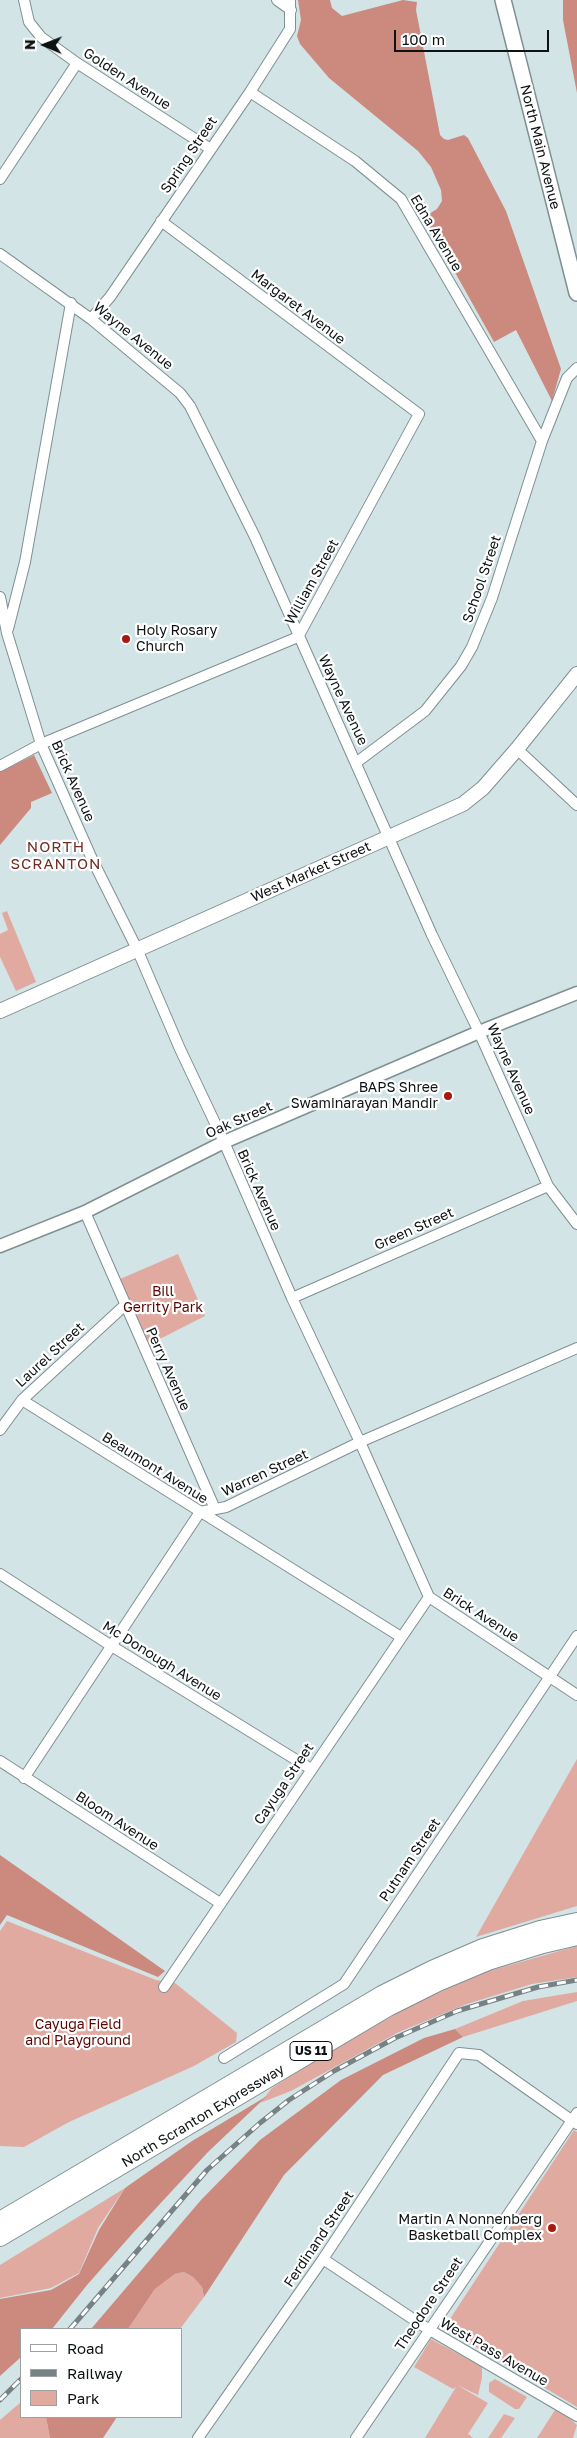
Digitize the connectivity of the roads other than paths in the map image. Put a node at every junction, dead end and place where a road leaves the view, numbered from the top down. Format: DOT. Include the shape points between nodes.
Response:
graph roads {
  1 [pos="24,0"];
  2 [pos="277,0"];
  3 [pos="503,0"];
  4 [pos="290,5"];
  5 [pos="77,63"];
  6 [pos="250,92"];
  7 [pos="209,148"];
  8 [pos="0,179"];
  9 [pos="161,221"];
  10 [pos="0,254"];
  11 [pos="577,293"];
  12 [pos="71,303"];
  13 [pos="91,319"];
  14 [pos="577,368"];
  15 [pos="420,414"];
  16 [pos="542,441"];
  17 [pos="0,597"];
  18 [pos="7,632"];
  19 [pos="298,637"];
  20 [pos="577,674"];
  21 [pos="41,744"];
  22 [pos="518,749"];
  23 [pos="357,762"];
  24 [pos="0,766"];
  25 [pos="577,805"];
  26 [pos="390,837"];
  27 [pos="137,949"];
  28 [pos="577,993"];
  29 [pos="0,1011"];
  30 [pos="479,1032"];
  31 [pos="224,1142"];
  32 [pos="548,1186"];
  33 [pos="85,1212"];
  34 [pos="577,1224"];
  35 [pos="0,1246"];
  36 [pos="292,1298"];
  37 [pos="124,1306"];
  38 [pos="577,1348"];
  39 [pos="22,1400"];
  40 [pos="0,1430"];
  41 [pos="360,1442"];
  42 [pos="215,1510"];
  43 [pos="200,1512"];
  44 [pos="0,1574"];
  45 [pos="429,1597"];
  46 [pos="577,1636"];
  47 [pos="401,1637"];
  48 [pos="110,1645"];
  49 [pos="549,1676"];
  50 [pos="577,1695"];
  51 [pos="0,1761"];
  52 [pos="311,1769"];
  53 [pos="24,1778"];
  54 [pos="220,1903"];
  55 [pos="577,1922"];
  56 [pos="577,1936"];
  57 [pos="164,1987"];
  58 [pos="224,2058"];
  59 [pos="575,2119"];
  60 [pos="0,2221"];
  61 [pos="0,2237"];
  62 [pos="323,2259"];
  63 [pos="428,2329"];
  64 [pos="577,2416"];
  65 [pos="198,2438"];
  66 [pos="356,2438"];
  1 -- 5 [label="street, Golden Avenue" via="29,22 35,31"];
  2 -- 4 [label="street"];
  3 -- 11 [label="main road, North Main Avenue"];
  4 -- 6 [label="street, Spring Street" via="290,29"];
  5 -- 7 [label="street, Golden Avenue"];
  5 -- 8 [label="street"];
  6 -- 7 [label="street, Spring Street"];
  6 -- 16 [label="street, Edna Avenue" via="355,161 401,199"];
  7 -- 9 [label="street, Spring Street"];
  9 -- 13 [label="street, Spring Street" via="110,297"];
  9 -- 15 [label="street, Margaret Avenue"];
  10 -- 12 [label="street, Wayne Avenue"];
  12 -- 13 [label="street, Wayne Avenue"];
  12 -- 18 [label="street" via="25,562"];
  13 -- 19 [label="street, Wayne Avenue" via="180,393 190,406 255,537"];
  14 -- 16 [label="street, School Street" via="567,378"];
  15 -- 19 [label="street, William Street"];
  16 -- 23 [label="street, School Street" via="492,598 472,647 425,711"];
  17 -- 18 [label="street, Brick Avenue"];
  18 -- 21 [label="street, Brick Avenue"];
  19 -- 21 [label="street, William Street"];
  19 -- 23 [label="street, Wayne Avenue"];
  20 -- 22 [label="main road, West Market Street"];
  21 -- 24 [label="street, William Street"];
  21 -- 27 [label="street, Brick Avenue" via="92,859"];
  22 -- 25 [label="street"];
  22 -- 26 [label="main road, West Market Street" via="483,788 463,804"];
  23 -- 26 [label="street, Wayne Avenue"];
  26 -- 27 [label="main road, West Market Street"];
  26 -- 30 [label="street, Wayne Avenue"];
  27 -- 29 [label="main road, West Market Street"];
  27 -- 31 [label="street, Brick Avenue"];
  28 -- 30 [label="street, Oak Street"];
  30 -- 31 [label="street, Oak Street"];
  30 -- 32 [label="street, Wayne Avenue"];
  31 -- 33 [label="street, Oak Street"];
  31 -- 36 [label="street, Brick Avenue"];
  32 -- 34 [label="street, Wayne Avenue"];
  32 -- 36 [label="street, Green Street"];
  33 -- 35 [label="street, Oak Street"];
  33 -- 37 [label="street, Perry Avenue"];
  36 -- 41 [label="street, Brick Avenue"];
  37 -- 39 [label="street, Laurel Street"];
  37 -- 42 [label="street, Perry Avenue"];
  38 -- 41 [label="street, Warren Street"];
  39 -- 40 [label="street, Laurel Street"];
  39 -- 43 [label="street, Beaumont Avenue"];
  41 -- 42 [label="street, Warren Street"];
  41 -- 45 [label="street, Brick Avenue"];
  42 -- 43 [label="street, Warren Street"];
  43 -- 47 [label="street, Beaumont Avenue"];
  43 -- 48 [label="street"];
  44 -- 48 [label="street, Mc Donough Avenue"];
  45 -- 47 [label="street, Cayuga Street"];
  45 -- 49 [label="street, Brick Avenue"];
  46 -- 49 [label="street, Putnam Street"];
  47 -- 52 [label="street, Cayuga Street"];
  48 -- 52 [label="street, Mc Donough Avenue"];
  48 -- 53 [label="street"];
  49 -- 50 [label="street, Brick Avenue"];
  49 -- 58 [label="street, Putnam Street" via="344,1984"];
  51 -- 53 [label="street, Bloom Avenue"];
  52 -- 54 [label="street, Cayuga Street"];
  53 -- 54 [label="street, Bloom Avenue"];
  54 -- 57 [label="street, Cayuga Street"];
  55 -- 60 [label="highway, North Scranton Expressway / US 11" via="483,1948 382,1995"];
  56 -- 61 [label="highway, North Scranton Expressway / US 11" via="488,1961 388,2007"];
  59 -- 62 [label="street, Ferdinand Street" via="479,2055 459,2053"];
  59 -- 63 [label="street, Theodore Street"];
  62 -- 63 [label="street, West Pass Avenue"];
  62 -- 65 [label="street, Ferdinand Street"];
  63 -- 64 [label="street, West Pass Avenue"];
  63 -- 66 [label="street, Theodore Street"];
}
